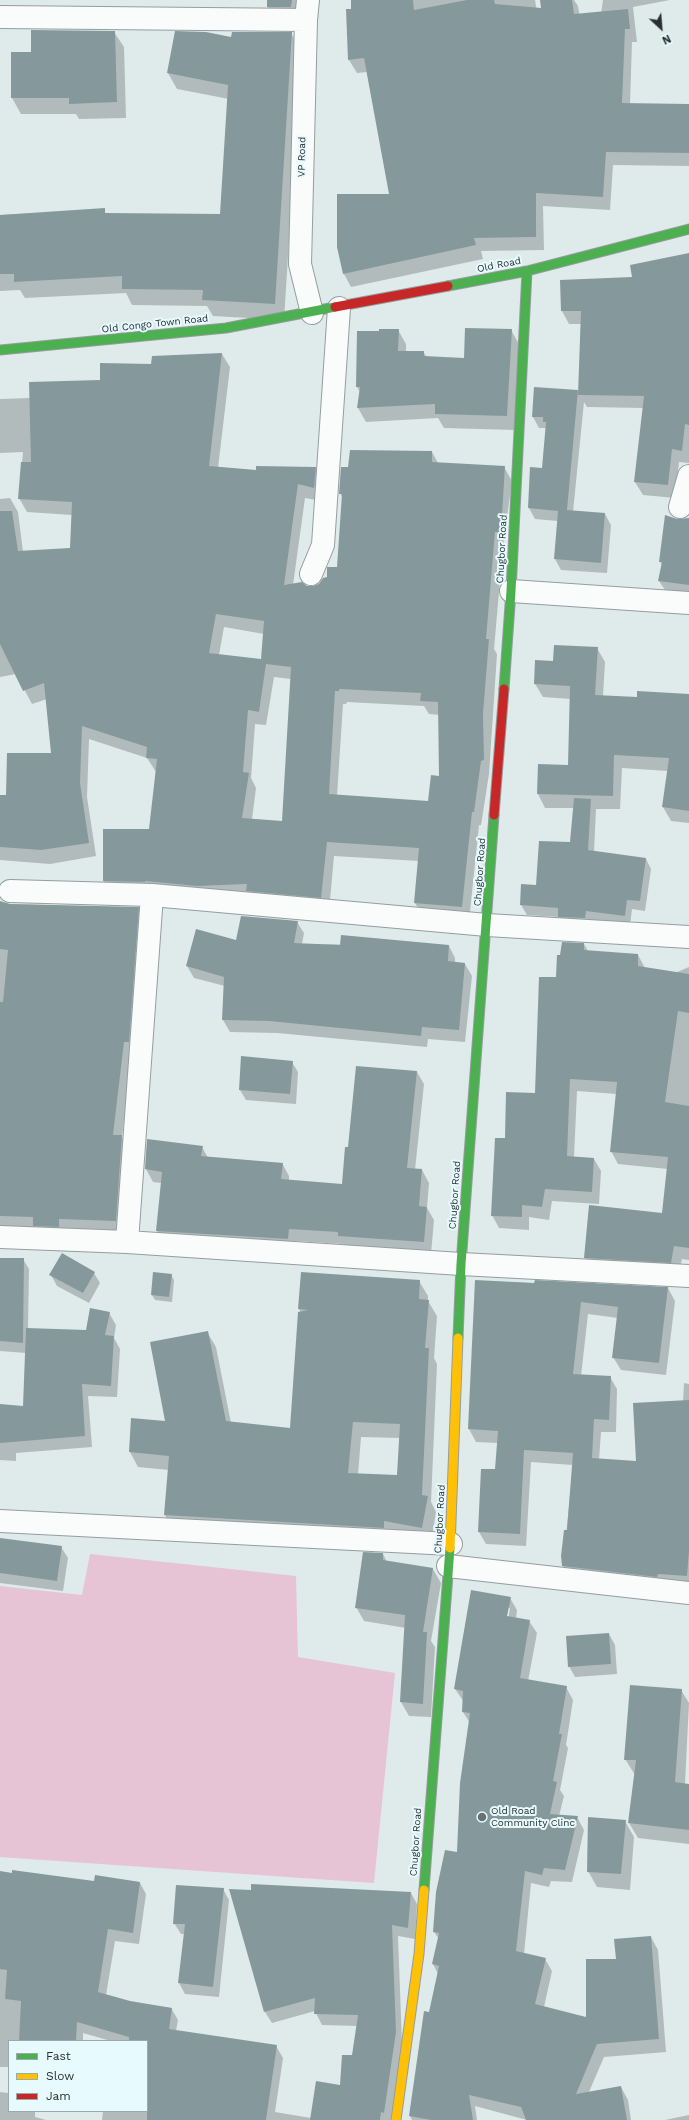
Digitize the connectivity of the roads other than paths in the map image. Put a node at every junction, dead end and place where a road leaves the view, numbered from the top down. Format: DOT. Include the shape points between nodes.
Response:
graph roads {
  1 [pos="307,10"];
  2 [pos="0,17"];
  3 [pos="689,229"];
  4 [pos="527,271"];
  5 [pos="339,308"];
  6 [pos="312,313"];
  7 [pos="0,350"];
  8 [pos="689,476"];
  9 [pos="680,507"];
  10 [pos="311,574"];
  11 [pos="511,591"];
  12 [pos="689,603"];
  13 [pos="10,891"];
  14 [pos="152,894"];
  15 [pos="487,925"];
  16 [pos="689,936"];
  17 [pos="0,1237"];
  18 [pos="127,1242"];
  19 [pos="461,1264"];
  20 [pos="689,1276"];
  21 [pos="0,1521"];
  22 [pos="451,1544"];
  23 [pos="448,1566"];
  24 [pos="689,1593"];
  25 [pos="396,2120"];
  1 -- 2 [label="street"];
  1 -- 6 [label="street, VP Road" via="300,264"];
  3 -- 4 [label="street, Old Road"];
  4 -- 5 [label="street, Old Road"];
  4 -- 11 [label="street, Chugbor Road"];
  5 -- 6 [label="street, Old Road"];
  5 -- 10 [label="street" via="323,545"];
  6 -- 7 [label="street, Old Congo Town Road" via="226,328"];
  8 -- 9 [label="street"];
  11 -- 12 [label="street"];
  11 -- 15 [label="street, Chugbor Road"];
  13 -- 14 [label="street"];
  14 -- 15 [label="street"];
  14 -- 18 [label="street"];
  15 -- 16 [label="street"];
  15 -- 19 [label="street, Chugbor Road"];
  17 -- 18 [label="street"];
  18 -- 19 [label="street"];
  19 -- 20 [label="street"];
  19 -- 22 [label="street, Chugbor Road"];
  21 -- 22 [label="street"];
  22 -- 23 [label="street, Chugbor Road"];
  23 -- 24 [label="street"];
  23 -- 25 [label="street, Chugbor Road" via="419,1954"];
}
